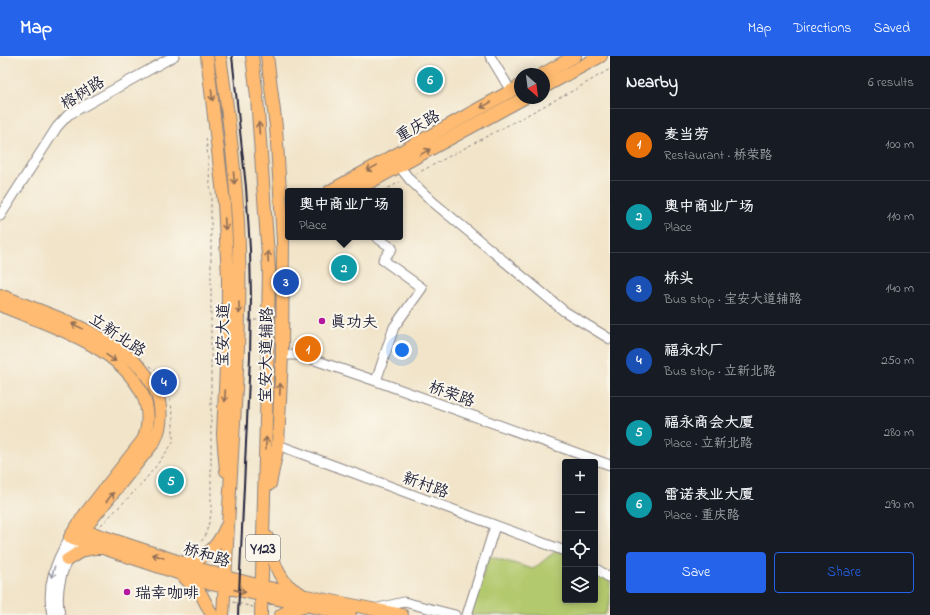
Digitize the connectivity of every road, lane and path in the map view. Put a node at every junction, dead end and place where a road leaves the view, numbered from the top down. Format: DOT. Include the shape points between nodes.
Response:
graph roads {
  1 [pos="174,56"];
  2 [pos="207,56"];
  3 [pos="220,56"];
  4 [pos="252,56"];
  5 [pos="267,56"];
  6 [pos="490,56"];
  7 [pos="575,56"];
  8 [pos="601,56"];
  9 [pos="610,69"];
  10 [pos="550,70"];
  11 [pos="550,84"];
  12 [pos="514,86"];
  13 [pos="514,90"];
  14 [pos="514,103"];
  15 [pos="206,135"];
  16 [pos="399,166"];
  17 [pos="408,178"];
  18 [pos="352,188"];
  19 [pos="389,188"];
  20 [pos="284,198"];
  21 [pos="0,216"];
  22 [pos="285,236"];
  23 [pos="380,240"];
  24 [pos="0,295"];
  25 [pos="0,305"];
  26 [pos="245,320"];
  27 [pos="264,320"];
  28 [pos="610,339"];
  29 [pos="282,355"];
  30 [pos="151,366"];
  31 [pos="376,381"];
  32 [pos="278,445"];
  33 [pos="610,465"];
  34 [pos="229,506"];
  35 [pos="264,510"];
  36 [pos="99,511"];
  37 [pos="228,522"];
  38 [pos="264,524"];
  39 [pos="101,526"];
  40 [pos="495,526"];
  41 [pos="77,534"];
  42 [pos="113,540"];
  43 [pos="200,546"];
  44 [pos="102,547"];
  45 [pos="562,549"];
  46 [pos="67,560"];
  47 [pos="178,568"];
  48 [pos="598,570"];
  49 [pos="610,578"];
  50 [pos="225,582"];
  51 [pos="262,591"];
  52 [pos="232,602"];
  53 [pos="311,602"];
  54 [pos="371,609"];
  55 [pos="257,611"];
  56 [pos="52,615"];
  57 [pos="60,615"];
  58 [pos="212,615"];
  59 [pos="223,615"];
  60 [pos="281,615"];
  61 [pos="350,615"];
  62 [pos="402,615"];
  63 [pos="454,615"];
  64 [pos="467,615"];
  1 -- 21 [label="street, 榕树路" via="68,115 57,127"];
  2 -- 34 [label="main road, one-way" via="224,204 227,262 228,320 223,435"];
  3 -- 34 [label="main road, 宝安大道, one-way" via="238,222 239,320"];
  35 -- 4 [label="main road, one-way" via="269,270"];
  5 -- 20 [label="main road, 宝安大道辅路"];
  6 -- 12 [label="street"];
  7 -- 10 [label="main road"];
  8 -- 11 [label="main road"];
  9 -- 17 [label="path"];
  13 -- 18 [label="main road, 重庆路, one-way"];
  16 -- 14 [label="main road, 重庆路, one-way"];
  15 -- 43 [label="path" via="211,196 211,515"];
  16 -- 17 [label="street"];
  16 -- 18 [label="main road, 重庆路"];
  17 -- 19 [label="path"];
  17 -- 28 [label="street" via="433,202 564,311"];
  20 -- 22 [label="main road, 宝安大道辅路 / Y123"];
  22 -- 29 [label="main road, 宝安大道辅路 / Y123"];
  23 -- 31 [label="street" via="392,248 383,260 422,288 394,327"];
  36 -- 24 [label="main road, 立新北路, one-way" via="157,437 161,414 154,388 145,373 114,346 66,320"];
  25 -- 41 [label="main road, 立新北路, one-way" via="58,328 108,356 133,379 146,402 148,420 143,440"];
  26 -- 27 [label="path"];
  29 -- 31 [label="street, 桥荣路" via="300,356"];
  32 -- 29 [label="main road, 宝安大道辅路 / Y123, one-way"];
  30 -- 39 [label="path" via="163,374 167,388 173,415 173,443 143,481"];
  31 -- 33 [label="street, 桥荣路"];
  32 -- 35 [label="main road, 宝安大道辅路 / Y123"];
  32 -- 40 [label="street, 新村路"];
  34 -- 37 [label="main road, 宝安大道"];
  35 -- 38 [label="main road, Y123"];
  36 -- 39 [label="main road"];
  36 -- 41 [label="main road, 立新北路"];
  37 -- 47 [label="main road" via="210,551 198,560"];
  37 -- 50 [label="main road, 宝安大道"];
  38 -- 51 [label="main road, Y123"];
  38 -- 53 [label="main road" via="276,568 284,581"];
  39 -- 42 [label="main road"];
  40 -- 45 [label="street, 新村路"];
  40 -- 64 [label="street"];
  41 -- 42 [label="main road, 桥和路"];
  41 -- 44 [label="main road, 桥和路"];
  41 -- 46 [label="street"];
  41 -- 56 [label="street, one-way" via="58,559 51,578"];
  47 -- 42 [label="main road, 桥和路, one-way"];
  44 -- 46 [label="main road" via="85,549"];
  44 -- 47 [label="main road, 桥和路"];
  46 -- 57 [label="street" via="58,592"];
  47 -- 50 [label="main road, 桥和路"];
  47 -- 58 [label="main road" via="201,594"];
  48 -- 49 [label="street"];
  50 -- 51 [label="main road, 桥和路"];
  50 -- 59 [label="main road, 宝安大道"];
  51 -- 53 [label="main road, 桥和路"];
  51 -- 55 [label="main road"];
  52 -- 55 [label="path"];
  53 -- 54 [label="main road, 桥和路"];
  53 -- 60 [label="main road"];
  53 -- 61 [label="main road, 桥和路"];
  54 -- 62 [label="main road, 桥和路"];
  54 -- 63 [label="street" via="404,602"];
}
